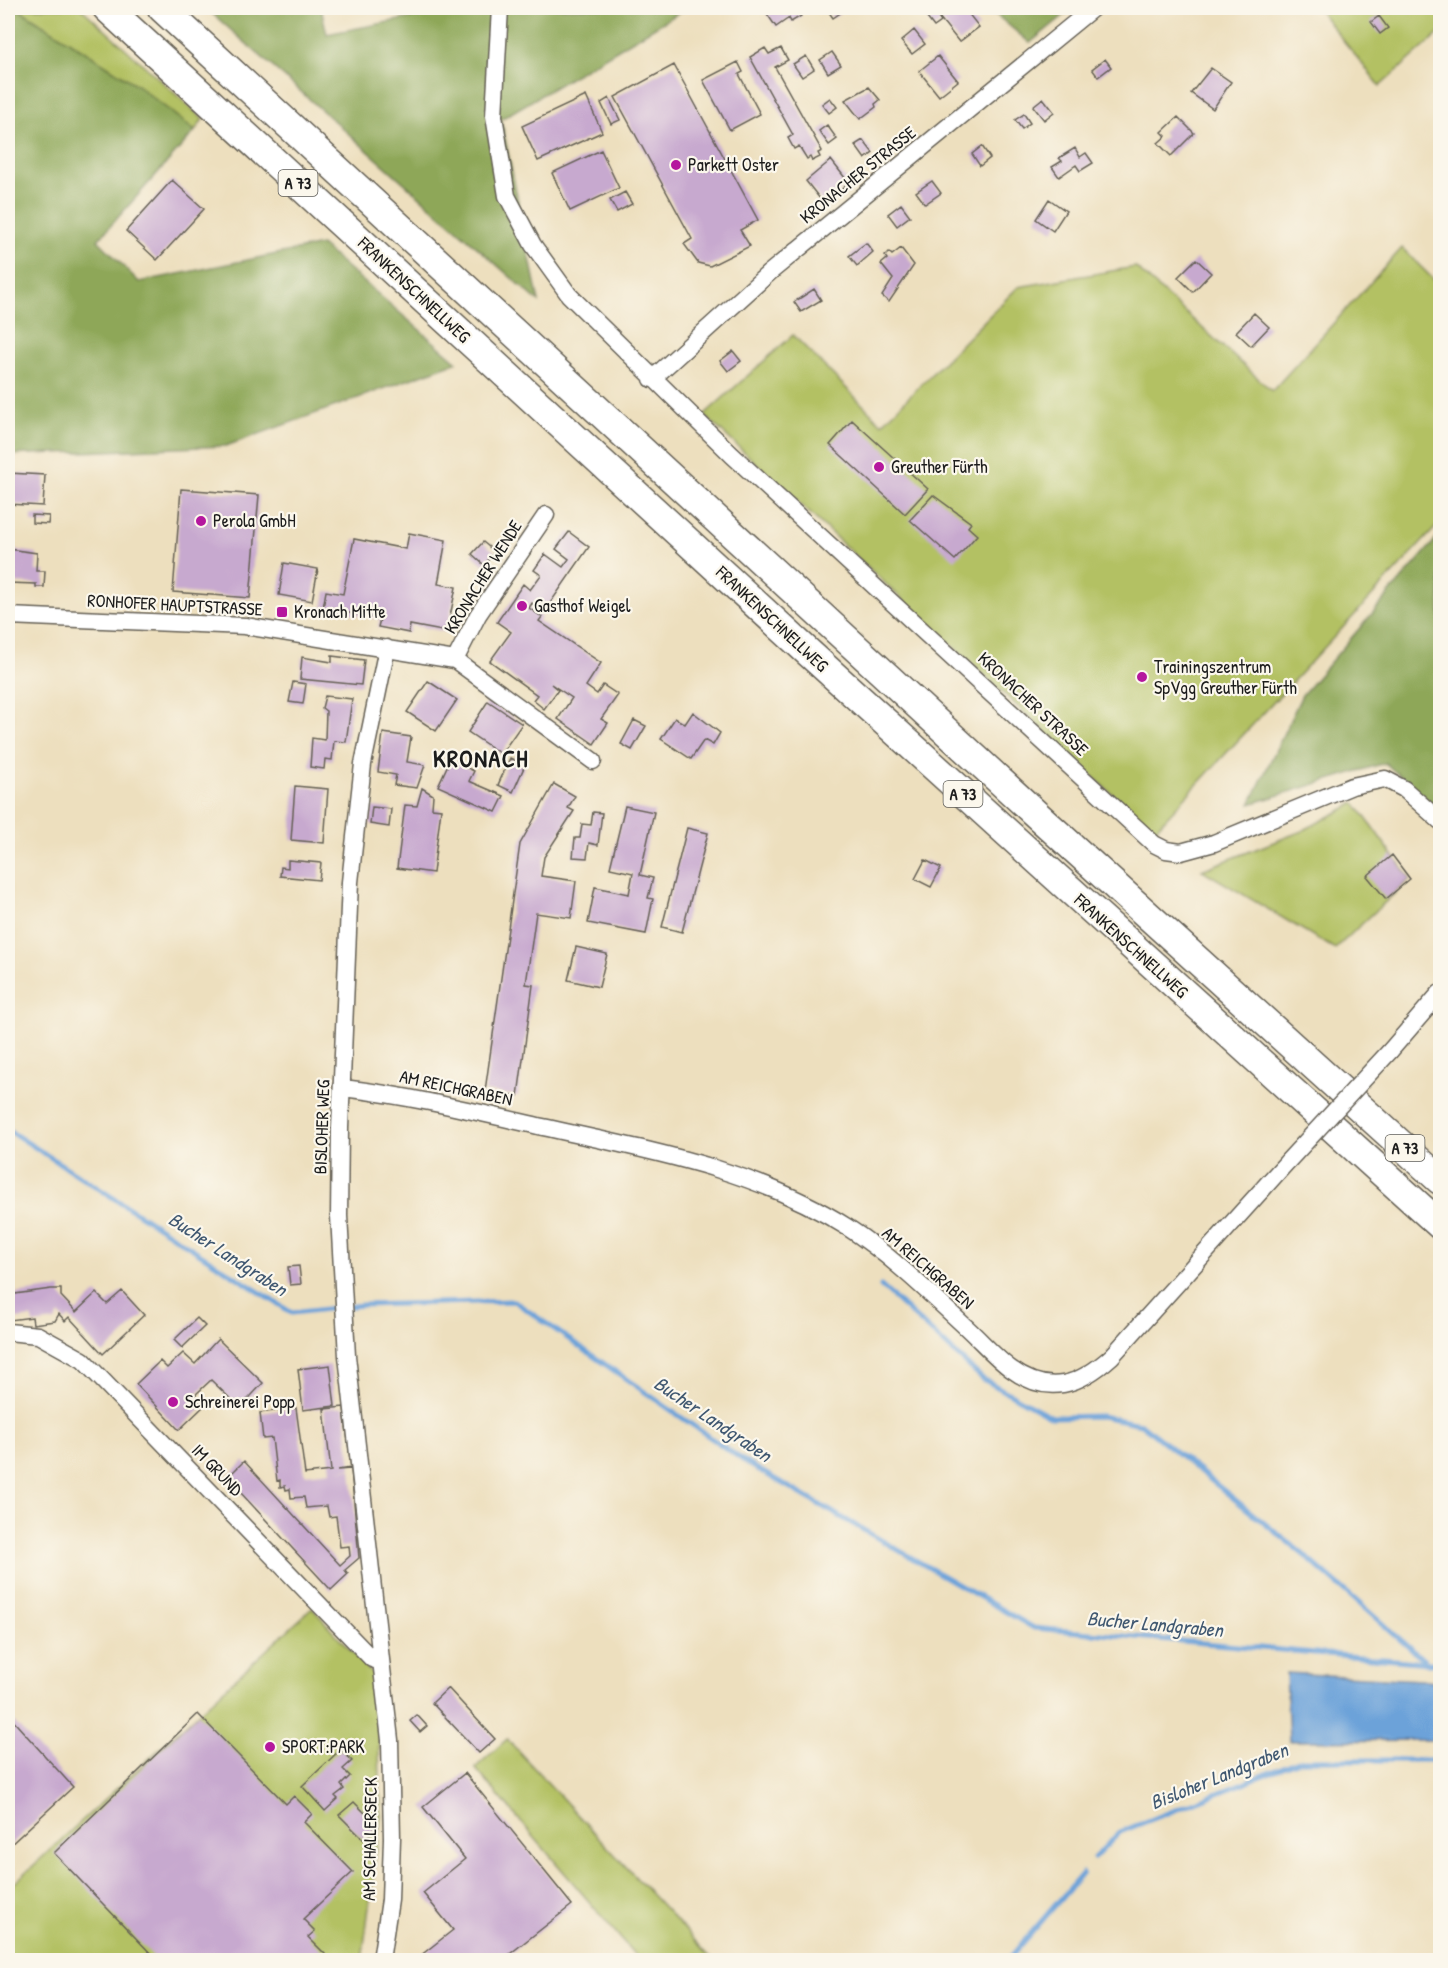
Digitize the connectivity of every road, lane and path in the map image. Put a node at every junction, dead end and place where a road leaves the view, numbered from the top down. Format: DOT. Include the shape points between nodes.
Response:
graph roads {
  1 [pos="106,8"];
  2 [pos="162,8"];
  3 [pos="500,8"];
  4 [pos="1093,8"];
  5 [pos="652,379"];
  6 [pos="546,515"];
  7 [pos="8,616"];
  8 [pos="387,648"];
  9 [pos="455,660"];
  10 [pos="593,762"];
  11 [pos="1440,821"];
  12 [pos="1440,993"];
  13 [pos="343,1089"];
  14 [pos="1440,1180"];
  15 [pos="1440,1226"];
  16 [pos="8,1332"];
  17 [pos="377,1610"];
  18 [pos="381,1662"];
  19 [pos="381,1960"];
  1 -- 15 [label="highway, FRANKENSCHNELLWEG / A 73" via="878,717"];
  2 -- 14 [label="highway, FRANKENSCHNELLWEG / A 73" via="1036,815"];
  3 -- 5 [label="street, KRONACHER STRASSE" via="494,116 507,196 533,246 568,295"];
  4 -- 5 [label="street, KRONACHER STRASSE" via="769,273"];
  5 -- 11 [label="street, KRONACHER STRASSE" via="1154,844 1181,852 1214,843 1352,786 1385,779 1404,789"];
  6 -- 9 [label="street, KRONACHER WENDE" via="478,615"];
  7 -- 8 [label="street, RONHOFER HAUPTSTRASSE" via="245,626"];
  8 -- 9 [label="street, RONHOFER HAUPTSTRASSE"];
  8 -- 13 [label="street, BISLOHER WEG" via="363,764 350,882"];
  9 -- 10 [label="street, RONHOFER HAUPTSTRASSE"];
  12 -- 13 [label="street, AM REICHGRABEN, bridge" via="1112,1356 1094,1372 1070,1384 1041,1384 1011,1370 895,1261 846,1227 768,1185 661,1153 393,1094"];
  13 -- 17 [label="street, BISLOHER WEG" via="339,1161 342,1296"];
  16 -- 18 [label="street, IM GRUND" via="38,1335 83,1360 372,1659"];
  17 -- 18 [label="street, AM SCHALLERSECK"];
  18 -- 19 [label="street, AM SCHALLERSECK" via="390,1740 392,1838 390,1900"];
}
